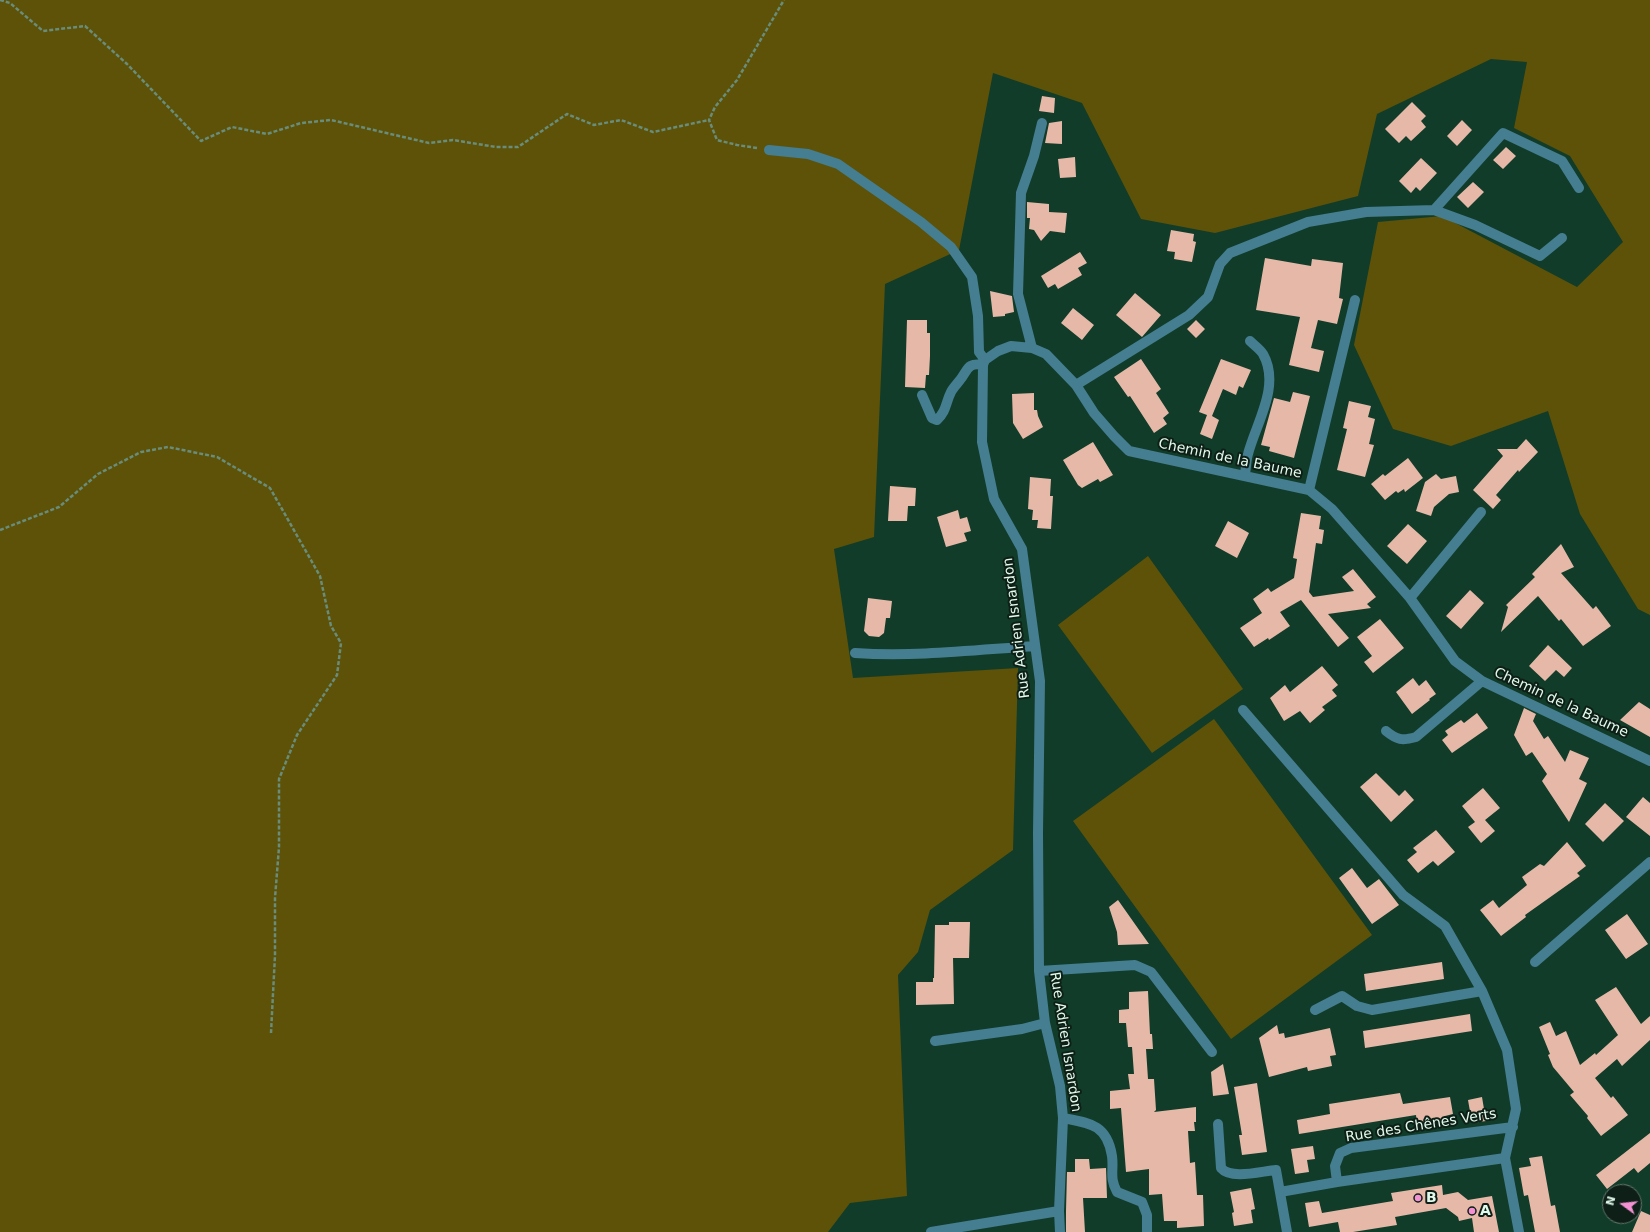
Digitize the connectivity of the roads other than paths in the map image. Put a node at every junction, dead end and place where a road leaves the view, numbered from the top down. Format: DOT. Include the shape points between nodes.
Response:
graph roads {
  1 [pos="1042,123"];
  2 [pos="769,150"];
  3 [pos="1579,188"];
  4 [pos="1434,210"];
  5 [pos="1562,238"];
  6 [pos="1355,300"];
  7 [pos="1250,341"];
  8 [pos="1032,348"];
  9 [pos="984,363"];
  10 [pos="1076,385"];
  11 [pos="922,395"];
  12 [pos="1244,476"];
  13 [pos="1309,490"];
  14 [pos="1481,512"];
  15 [pos="1410,598"];
  16 [pos="1035,646"];
  17 [pos="855,652"];
  18 [pos="1482,681"];
  19 [pos="1243,710"];
  20 [pos="1386,731"];
  21 [pos="1650,761"];
  22 [pos="1650,862"];
  23 [pos="1536,962"];
  24 [pos="1039,971"];
  25 [pos="1482,990"];
  26 [pos="1315,1010"];
  27 [pos="1045,1023"];
  28 [pos="935,1041"];
  29 [pos="1212,1052"];
  30 [pos="1063,1118"];
  31 [pos="1218,1124"];
  32 [pos="1513,1127"];
  33 [pos="1506,1158"];
  34 [pos="1337,1182"];
  35 [pos="1280,1192"];
  36 [pos="1059,1211"];
  37 [pos="931,1232"];
  38 [pos="1060,1232"];
  39 [pos="1147,1232"];
  40 [pos="1287,1232"];
  41 [pos="1519,1232"];
  1 -- 8 [label="street" via="1021,192 1018,294"];
  2 -- 9 [label="street, Rue Adrien Isnardon" via="808,154 838,164 921,222 951,247 972,277 978,316 979,352"];
  3 -- 4 [label="street" via="1562,161 1503,133"];
  4 -- 5 [label="street" via="1475,224 1540,256"];
  4 -- 10 [label="street" via="1366,212 1308,222 1230,253 1220,264 1208,297 1189,315"];
  6 -- 13 [label="street"];
  7 -- 12 [label="street" via="1263,354 1270,384"];
  8 -- 9 [label="street, Chemin de la Baume" via="1011,346 998,351"];
  8 -- 10 [label="street, Chemin de la Baume" via="1046,354"];
  9 -- 11 [label="street, Chemin de la Baume" via="968,368 951,392 944,413 937,420 932,418"];
  9 -- 16 [label="street, Rue Adrien Isnardon" via="982,442 994,499 1022,549"];
  10 -- 12 [label="street, Chemin de la Baume" via="1094,413 1129,451"];
  12 -- 13 [label="street, Chemin de la Baume"];
  13 -- 15 [label="street, Chemin de la Baume" via="1332,509"];
  14 -- 15 [label="street"];
  15 -- 18 [label="street, Chemin de la Baume" via="1456,661"];
  16 -- 17 [label="street" via="928,654"];
  16 -- 24 [label="street, Rue Adrien Isnardon" via="1040,680"];
  18 -- 20 [label="street, Chemin de la Baume" via="1416,737 1407,740 1394,738"];
  18 -- 21 [label="street, Chemin de la Baume"];
  19 -- 25 [label="street" via="1402,894 1445,926"];
  22 -- 23 [label="street"];
  24 -- 27 [label="street, Rue Adrien Isnardon"];
  24 -- 29 [label="street" via="1136,965 1151,972"];
  25 -- 26 [label="street" via="1372,1010 1357,1006 1342,996"];
  25 -- 32 [label="street" via="1507,1050 1516,1109"];
  27 -- 28 [label="street" via="1022,1029"];
  27 -- 30 [label="street, Rue Adrien Isnardon" via="1060,1086"];
  30 -- 36 [label="street, Rue Adrien Isnardon"];
  30 -- 39 [label="street" via="1091,1123 1103,1131 1112,1156 1112,1182 1117,1192 1142,1202 1147,1215"];
  31 -- 35 [label="street" via="1221,1168 1225,1173 1232,1175 1276,1170"];
  32 -- 33 [label="street"];
  32 -- 34 [label="street, Rue des Chênes Verts" via="1351,1148 1340,1153 1335,1166"];
  33 -- 34 [label="street"];
  33 -- 41 [label="street"];
  34 -- 35 [label="street"];
  35 -- 40 [label="street"];
  36 -- 37 [label="street"];
  36 -- 38 [label="street, Rue Adrien Isnardon"];
}
